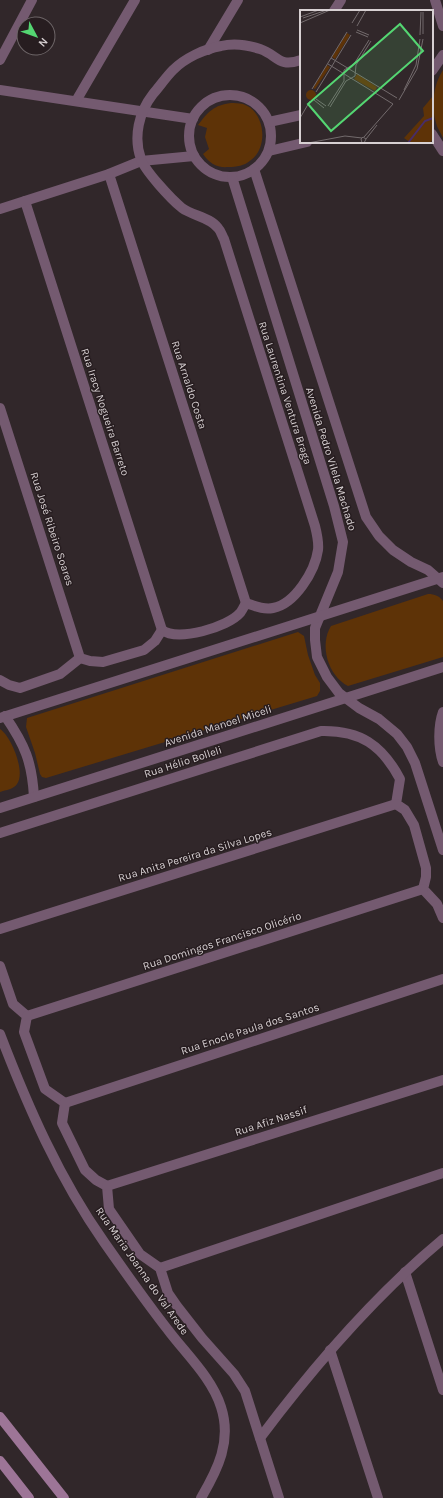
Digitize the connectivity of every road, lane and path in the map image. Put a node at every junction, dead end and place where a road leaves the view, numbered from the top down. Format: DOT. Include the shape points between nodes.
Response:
graph roads {
  1 [pos="32,0"];
  2 [pos="135,0"];
  3 [pos="238,0"];
  4 [pos="340,0"];
  5 [pos="435,0"];
  6 [pos="335,10"];
  7 [pos="443,26"];
  8 [pos="208,50"];
  9 [pos="443,55"];
  10 [pos="0,60"];
  11 [pos="296,61"];
  12 [pos="433,70"];
  13 [pos="0,90"];
  14 [pos="76,101"];
  15 [pos="143,111"];
  16 [pos="300,115"];
  17 [pos="193,119"];
  18 [pos="269,122"];
  19 [pos="433,135"];
  20 [pos="303,143"];
  21 [pos="443,150"];
  22 [pos="269,151"];
  23 [pos="194,156"];
  24 [pos="141,161"];
  25 [pos="254,169"];
  26 [pos="109,174"];
  27 [pos="232,177"];
  28 [pos="26,201"];
  29 [pos="0,209"];
  30 [pos="0,408"];
  31 [pos="441,580"];
  32 [pos="246,603"];
  33 [pos="319,618"];
  34 [pos="162,630"];
  35 [pos="80,658"];
  36 [pos="443,667"];
  37 [pos="0,680"];
  38 [pos="346,698"];
  39 [pos="443,712"];
  40 [pos="2,715"];
  41 [pos="443,762"];
  42 [pos="34,798"];
  43 [pos="396,804"];
  44 [pos="0,808"];
  45 [pos="0,833"];
  46 [pos="443,850"];
  47 [pos="423,889"];
  48 [pos="443,918"];
  49 [pos="0,929"];
  50 [pos="0,966"];
  51 [pos="443,979"];
  52 [pos="27,1016"];
  53 [pos="0,1034"];
  54 [pos="443,1080"];
  55 [pos="65,1102"];
  56 [pos="443,1173"];
  57 [pos="107,1186"];
  58 [pos="443,1239"];
  59 [pos="160,1268"];
  60 [pos="405,1272"];
  61 [pos="330,1350"];
  62 [pos="443,1390"];
  63 [pos="0,1417"];
  64 [pos="260,1438"];
  65 [pos="0,1461"];
  66 [pos="29,1498"];
  67 [pos="64,1498"];
  68 [pos="201,1498"];
  69 [pos="279,1498"];
  70 [pos="378,1498"];
  1 -- 10 [label="street"];
  2 -- 14 [label="street"];
  3 -- 8 [label="street"];
  4 -- 6 [label="street"];
  5 -- 7 [label="street"];
  8 -- 11 [label="street" via="230,44 259,49 280,61"];
  8 -- 15 [label="street" via="193,56 173,70"];
  9 -- 12 [label="street"];
  13 -- 14 [label="street"];
  14 -- 15 [label="street"];
  15 -- 17 [label="street"];
  15 -- 24 [label="street" via="137,142"];
  16 -- 18 [label="street"];
  17 -- 18 [label="street" via="196,112 207,102 228,95 243,96 256,104"];
  17 -- 23 [label="street" via="189,141"];
  18 -- 22 [label="street" via="272,136"];
  19 -- 21 [label="street"];
  20 -- 22 [label="street"];
  22 -- 25 [label="street"];
  23 -- 24 [label="street"];
  23 -- 27 [label="street" via="210,172"];
  24 -- 26 [label="street"];
  24 -- 32 [label="street, Rua Laurentina Ventura Braga" via="165,193 183,208 210,221 218,228 224,239 315,526 318,550 298,592 288,602 273,608 260,608"];
  25 -- 27 [label="street" via="247,174"];
  25 -- 31 [label="street, Avenida Pedro Vilela Machado" via="366,517 393,550"];
  26 -- 28 [label="street"];
  26 -- 32 [label="street, Rua Arnaldo Costa"];
  27 -- 33 [label="street, Avenida Pedro Vilela Machado" via="340,525 343,542 338,572"];
  28 -- 29 [label="street"];
  28 -- 34 [label="street, Rua Iracy Nogueira Barreto"];
  30 -- 35 [label="street, Rua José Ribeiro Soares"];
  31 -- 33 [label="street"];
  32 -- 34 [label="street" via="240,613 228,622 193,634 167,634"];
  33 -- 38 [label="street, Avenida Pedro Vilela Machado" via="315,628 317,657 326,677"];
  33 -- 40 [label="street"];
  34 -- 35 [label="street" via="144,650 103,662"];
  35 -- 37 [label="street" via="60,674 20,688"];
  36 -- 38 [label="street, Avenida Manoel Miceli"];
  38 -- 42 [label="street, Avenida Manoel Miceli"];
  38 -- 46 [label="street, Avenida Pedro Vilela Machado" via="379,719 397,734 407,747 415,763"];
  39 -- 41 [label="street" via="440,735"];
  40 -- 42 [label="street" via="19,736 28,755"];
  42 -- 44 [label="street, Avenida Manoel Miceli"];
  43 -- 45 [label="street, Rua Hélio Bolleli" via="400,779 373,744 348,733 321,731"];
  43 -- 47 [label="street" via="405,810 414,825 426,868"];
  43 -- 49 [label="street, Rua Anita Pereira da Silva Lopes"];
  47 -- 48 [label="street" via="437,904"];
  47 -- 52 [label="street, Rua Domingos Francisco Olicério"];
  50 -- 52 [label="street" via="13,1004"];
  51 -- 55 [label="street, Rua Enocle Paula dos Santos"];
  52 -- 55 [label="street" via="24,1032 45,1089"];
  53 -- 68 [label="street, Rua Maria Joanna do Val Arede" via="44,1140 73,1193 130,1278 200,1368 221,1406 225,1430 222,1456"];
  54 -- 57 [label="street, Rua Afiz Nassif"];
  55 -- 57 [label="street" via="62,1123 85,1170"];
  56 -- 59 [label="street"];
  57 -- 59 [label="street" via="109,1209 140,1254"];
  58 -- 60 [label="street"];
  59 -- 64 [label="street" via="168,1293 245,1391"];
  60 -- 61 [label="street"];
  60 -- 62 [label="street"];
  61 -- 64 [label="street" via="294,1392"];
  61 -- 70 [label="street"];
  63 -- 67 [label="main road"];
  64 -- 69 [label="street"];
  65 -- 66 [label="main road"];
}
